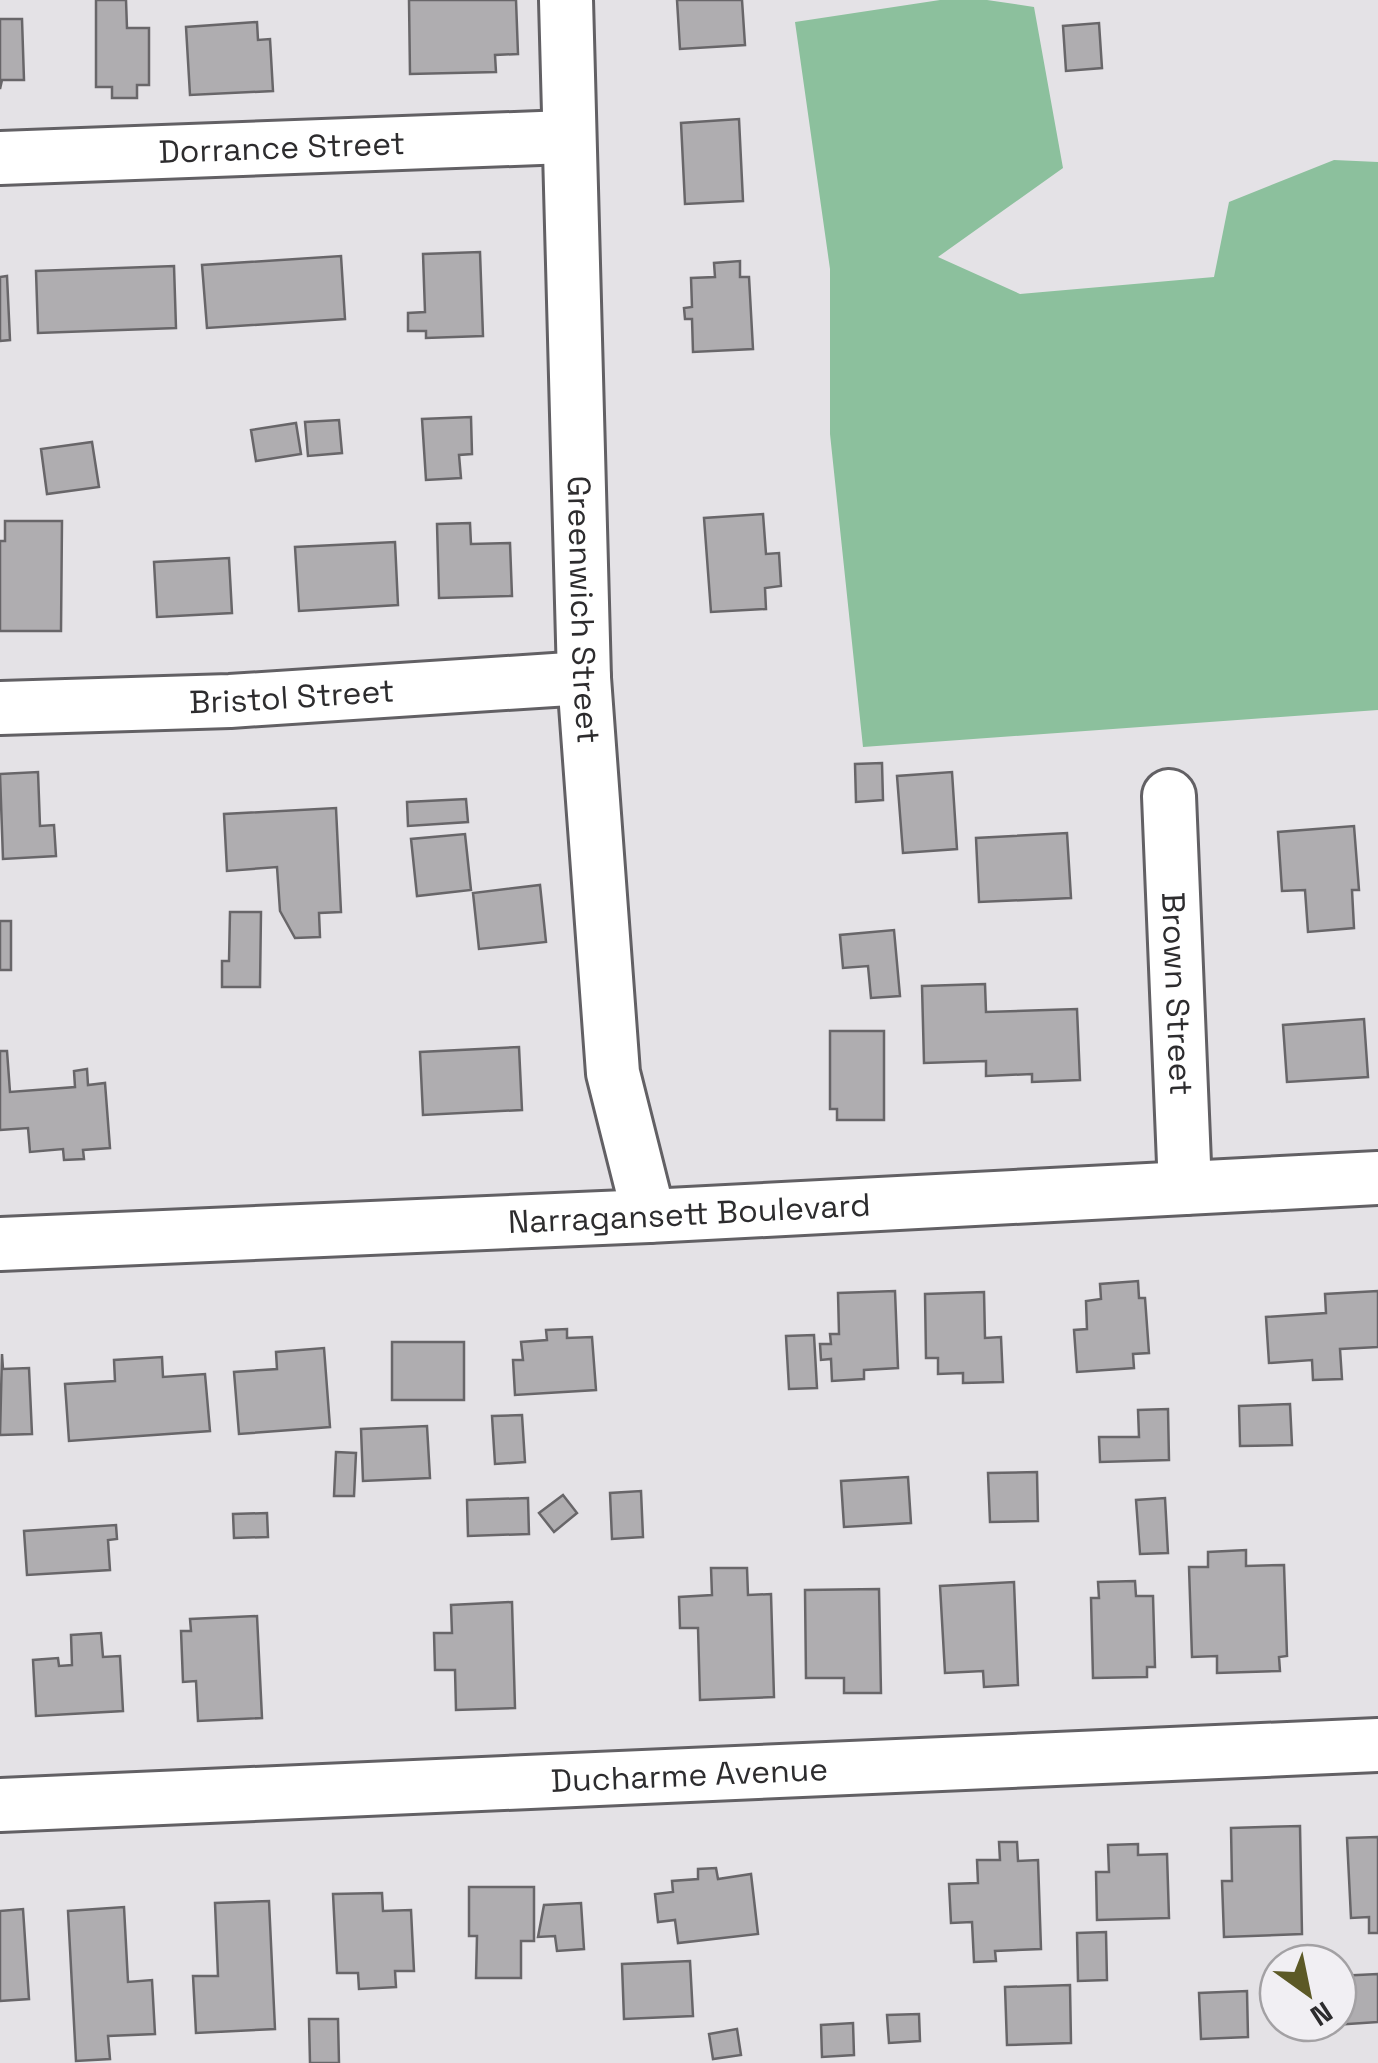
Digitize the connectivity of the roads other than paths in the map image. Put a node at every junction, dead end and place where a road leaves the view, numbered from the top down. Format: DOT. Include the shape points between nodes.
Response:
graph roads {
  1 [pos="566,0"];
  2 [pos="566,137"];
  3 [pos="0,158"];
  4 [pos="584,678"];
  5 [pos="0,708"];
  6 [pos="1169,796"];
  7 [pos="1378,1178"];
  8 [pos="1185,1188"];
  9 [pos="649,1216"];
  10 [pos="0,1244"];
  11 [pos="1378,1745"];
  12 [pos="0,1805"];
  1 -- 2 [label="street, Greenwich Street"];
  2 -- 3 [label="street, Dorrance Street"];
  2 -- 4 [label="street, Greenwich Street"];
  4 -- 5 [label="street, Bristol Street"];
  4 -- 9 [label="street, Greenwich Street" via="613,1073"];
  6 -- 8 [label="street, Brown Street"];
  7 -- 8 [label="street, Narragansett Boulevard"];
  8 -- 9 [label="street, Narragansett Boulevard"];
  9 -- 10 [label="street, Narragansett Boulevard"];
  11 -- 12 [label="street, Ducharme Avenue"];
}
